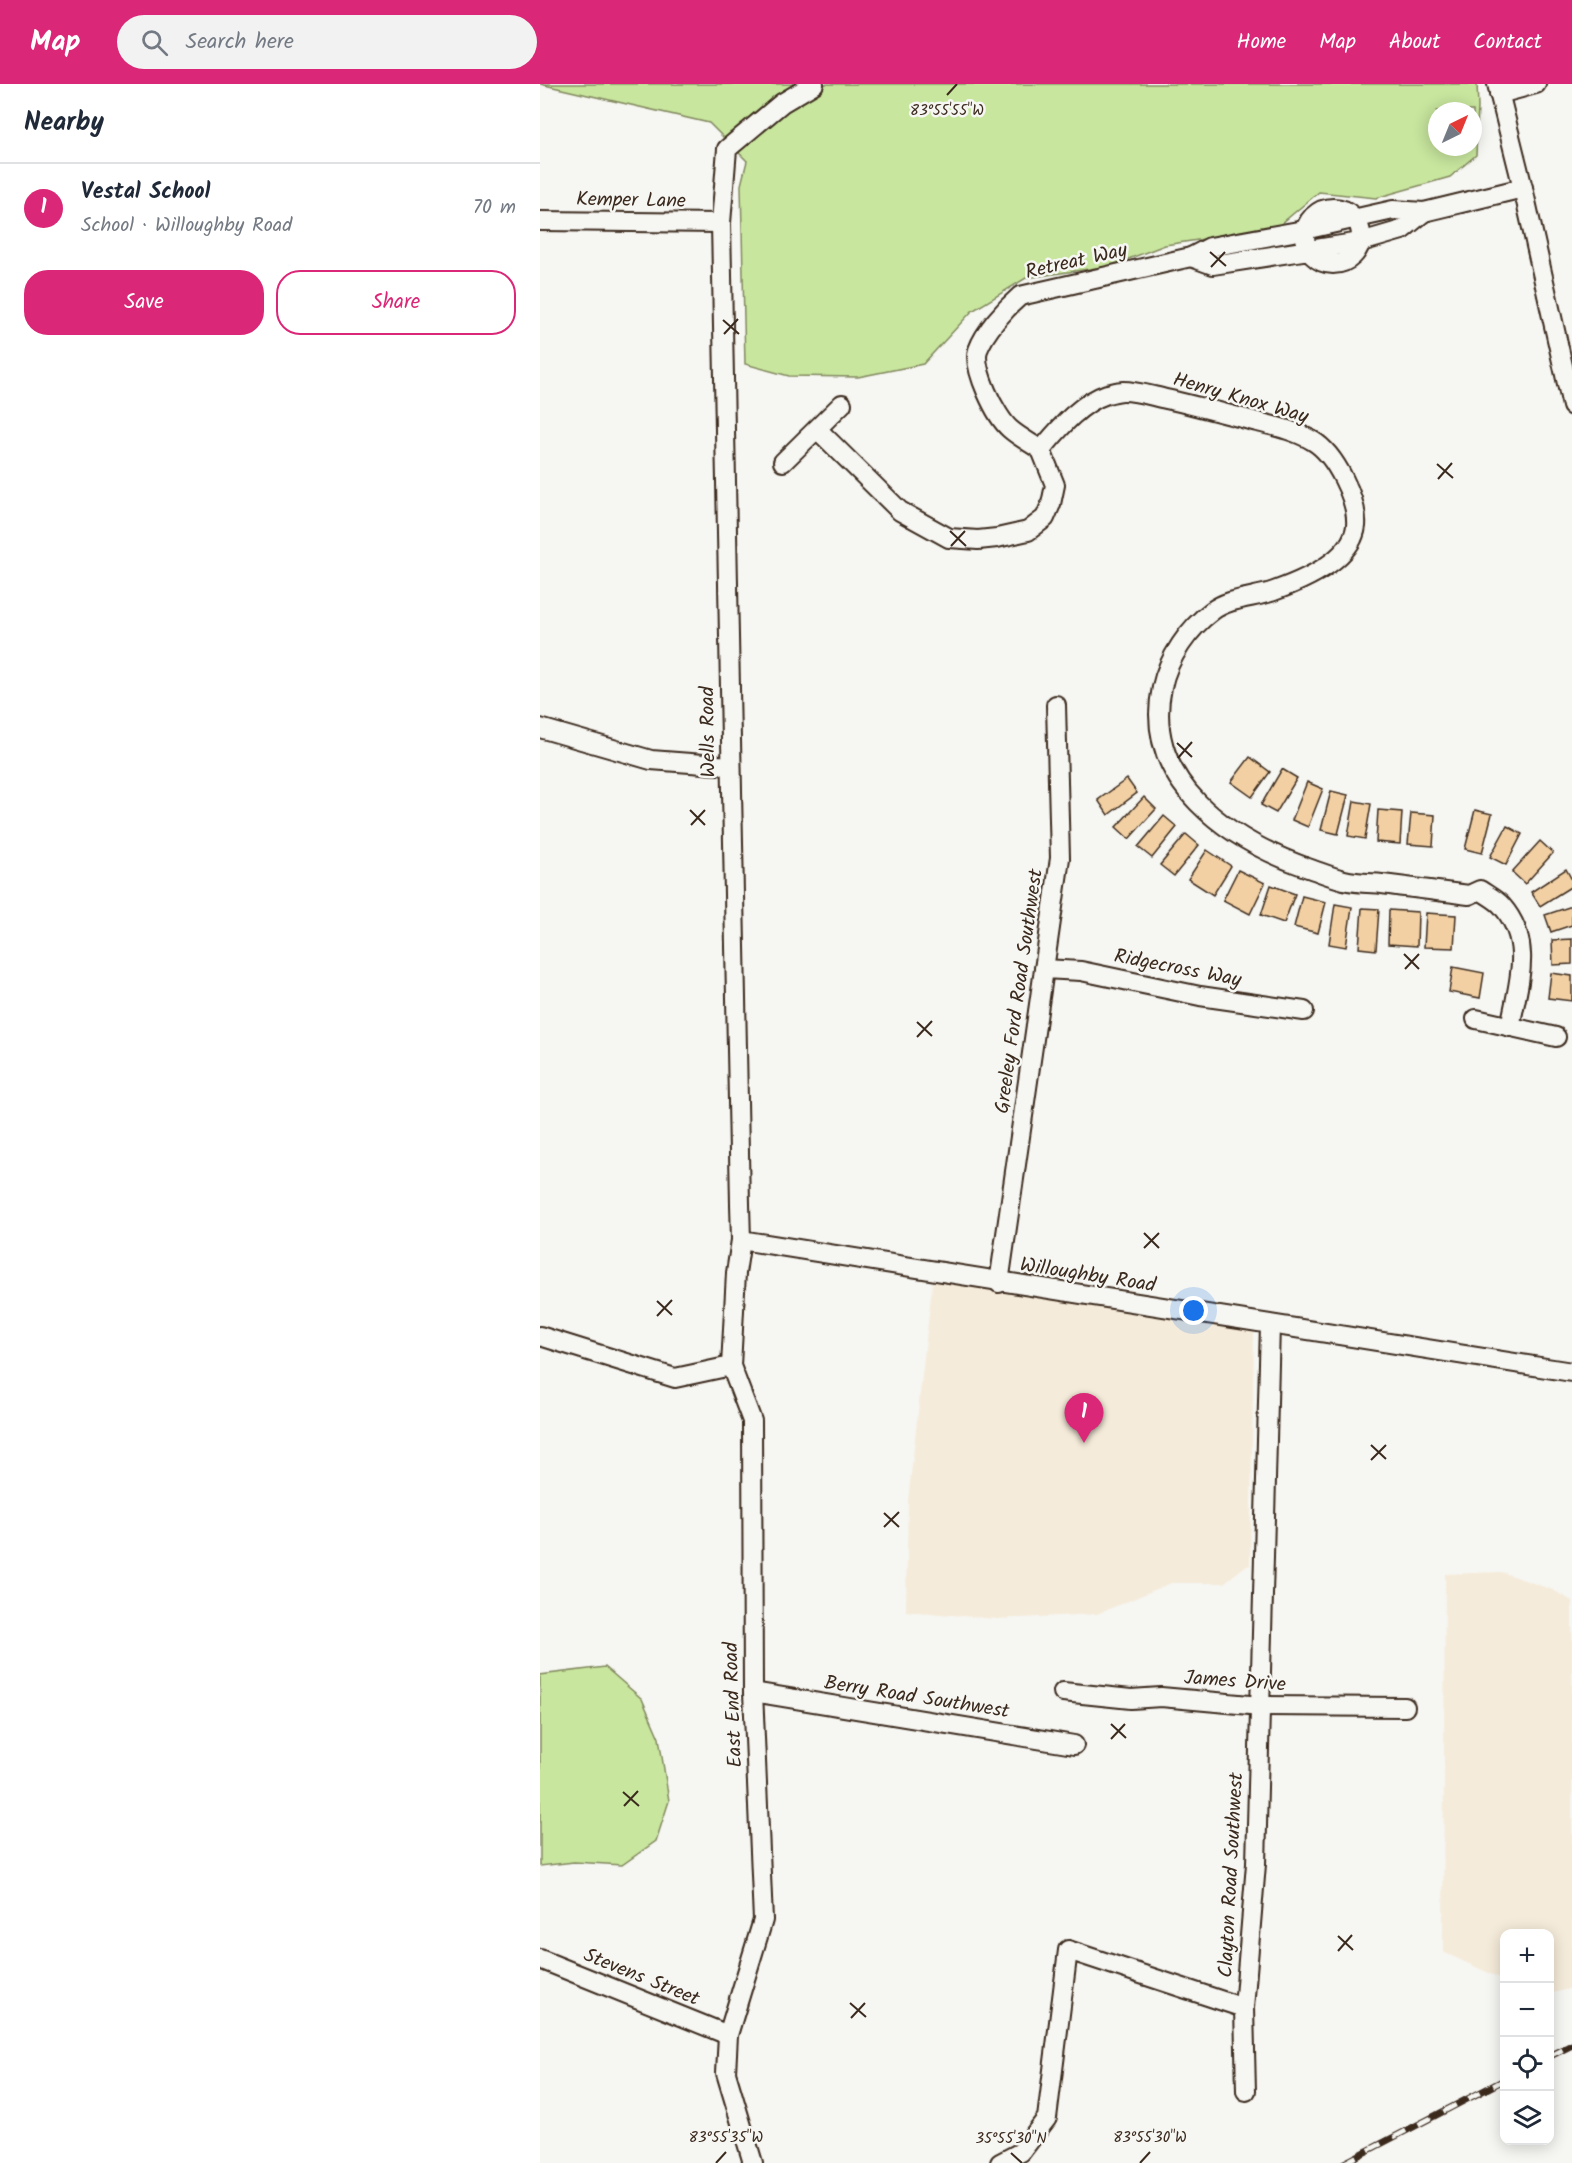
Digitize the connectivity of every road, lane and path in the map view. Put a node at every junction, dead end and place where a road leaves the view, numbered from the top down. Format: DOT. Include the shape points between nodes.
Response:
graph roads {
  1 [pos="814,84"];
  2 [pos="1536,84"];
  3 [pos="1498,89"];
  4 [pos="1523,188"];
  5 [pos="1424,212"];
  6 [pos="1356,219"];
  7 [pos="540,221"];
  8 [pos="721,223"];
  9 [pos="1305,230"];
  10 [pos="1361,242"];
  11 [pos="1308,251"];
  12 [pos="1191,257"];
  13 [pos="1568,373"];
  14 [pos="842,404"];
  15 [pos="1572,406"];
  16 [pos="817,429"];
  17 [pos="1041,450"];
  18 [pos="783,462"];
  19 [pos="1056,705"];
  20 [pos="540,728"];
  21 [pos="730,766"];
  22 [pos="1044,969"];
  23 [pos="1304,1011"];
  24 [pos="1476,1020"];
  25 [pos="1510,1027"];
  26 [pos="1556,1037"];
  27 [pos="741,1240"];
  28 [pos="999,1282"];
  29 [pos="1270,1325"];
  30 [pos="540,1336"];
  31 [pos="732,1366"];
  32 [pos="1572,1372"];
  33 [pos="753,1692"];
  34 [pos="1063,1692"];
  35 [pos="1261,1706"];
  36 [pos="1405,1707"];
  37 [pos="1074,1745"];
  38 [pos="540,1959"];
  39 [pos="1244,2007"];
  40 [pos="728,2035"];
  41 [pos="1246,2091"];
  42 [pos="753,2163"];
  43 [pos="1000,2163"];
  1 -- 8 [label="street, Wells Road" via="782,103 727,149"];
  2 -- 3 [label="street"];
  3 -- 4 [label="street"];
  4 -- 5 [label="street, Retreat Way"];
  4 -- 13 [label="street"];
  5 -- 6 [label="street, Retreat Way" via="1393,210"];
  5 -- 10 [label="street, Retreat Way" via="1402,230"];
  6 -- 9 [label="street" via="1338,208 1327,208 1317,212"];
  6 -- 10 [label="street"];
  7 -- 8 [label="street, Kemper Lane"];
  8 -- 21 [label="street, Wells Road"];
  9 -- 11 [label="street"];
  9 -- 12 [label="street, Retreat Way" via="1210,247"];
  10 -- 11 [label="street, Retreat Way"];
  11 -- 12 [label="street, Retreat Way" via="1213,265"];
  12 -- 17 [label="street, Retreat Way" via="1020,296 1005,309 978,352 981,379 1009,428"];
  13 -- 15 [label="street"];
  14 -- 16 [label="street"];
  16 -- 17 [label="street" via="900,511 949,538 997,538 1028,531 1045,518 1055,485"];
  16 -- 18 [label="street"];
  17 -- 25 [label="street, Henry Knox Way" via="1087,404 1121,391 1199,406 1295,432 1315,441 1329,455 1345,481 1354,507 1356,526 1347,547 1311,575 1214,609 1192,628 1174,655 1162,684 1158,720 1165,753 1180,782 1202,806 1238,836 1280,858 1344,880 1469,895 1479,890 1501,904 1516,925 1522,944"];
  19 -- 22 [label="street, Greeley Ford Road Southwest" via="1060,858"];
  20 -- 21 [label="street" via="651,760"];
  21 -- 27 [label="street, Wells Road"];
  22 -- 23 [label="street, Ridgecross Way" via="1081,971 1200,996"];
  22 -- 28 [label="street, Greeley Ford Road Southwest"];
  24 -- 25 [label="street"];
  25 -- 26 [label="street"];
  27 -- 28 [label="street, Willoughby Road"];
  27 -- 31 [label="street, East End Road"];
  28 -- 29 [label="street, Willoughby Road"];
  29 -- 32 [label="street, Willoughby Road"];
  29 -- 35 [label="street, Clayton Road Southwest"];
  30 -- 31 [label="street" via="675,1378"];
  31 -- 33 [label="street, East End Road" via="752,1421"];
  33 -- 37 [label="street, Berry Road Southwest"];
  33 -- 40 [label="street, East End Road" via="763,1920"];
  34 -- 35 [label="street, James Drive"];
  35 -- 36 [label="street, James Drive"];
  35 -- 39 [label="street, Clayton Road Southwest" via="1256,1864"];
  38 -- 40 [label="street, Stevens Street"];
  39 -- 41 [label="street"];
  39 -- 43 [label="street, Clayton Road Southwest" via="1068,1950 1047,2118 1021,2152"];
  40 -- 42 [label="street, East End Road" via="726,2073"];
}
